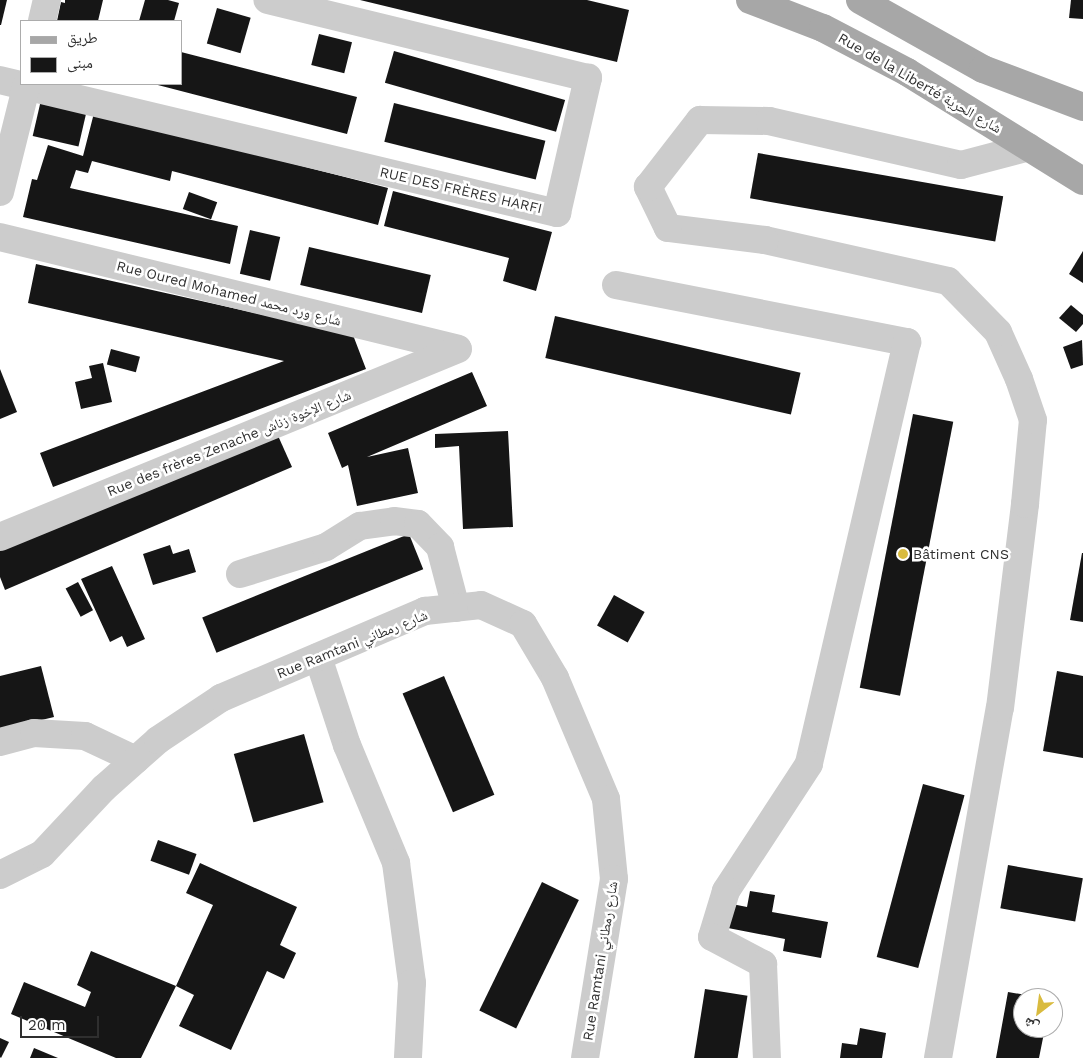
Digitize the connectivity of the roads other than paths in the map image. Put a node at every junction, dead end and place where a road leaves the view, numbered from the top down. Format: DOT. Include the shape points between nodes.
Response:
graph roads {
  1 [pos="47,0"];
  2 [pos="267,0"];
  3 [pos="750,0"];
  4 [pos="860,0"];
  5 [pos="42,20"];
  6 [pos="18,84"];
  7 [pos="22,85"];
  8 [pos="1070,99"];
  9 [pos="1083,107"];
  10 [pos="1029,147"];
  11 [pos="1083,182"];
  12 [pos="0,192"];
  13 [pos="0,238"];
  14 [pos="616,285"];
  15 [pos="458,349"];
  16 [pos="0,537"];
  17 [pos="240,574"];
  18 [pos="456,608"];
  19 [pos="318,657"];
  20 [pos="0,742"];
  21 [pos="136,760"];
  22 [pos="0,875"];
  23 [pos="408,1058"];
  24 [pos="585,1058"];
  25 [pos="767,1058"];
  26 [pos="938,1058"];
  1 -- 5 [label="street"];
  2 -- 7 [label="street, RUE DES FRÈRES HARFI" via="588,78 557,213"];
  3 -- 10 [label="main road, Rue de la Liberté شارع الحرية" via="823,28 907,72"];
  4 -- 8 [label="main road" via="983,69"];
  6 -- 12 [label="street"];
  8 -- 9 [label="main road"];
  10 -- 11 [label="main road, Rue de la Liberté شارع الحرية"];
  10 -- 26 [label="street" via="961,165 769,121 700,120 648,186 668,228 765,240 948,281 998,332 1033,420 1000,708"];
  13 -- 15 [label="street, Rue Oured Mohamed شارع ورد محمد"];
  14 -- 25 [label="street" via="907,342 809,764 726,891 712,937 763,964"];
  15 -- 16 [label="street, Rue des frères Zenache شارع الإخوة زناش"];
  17 -- 18 [label="street" via="326,547 360,526 394,521 418,524 440,548"];
  18 -- 19 [label="street, Rue Ramtani شارع رمطاني" via="425,611"];
  18 -- 24 [label="street, Rue Ramtani شارع رمطاني" via="481,604 523,624 555,678 606,799 614,879"];
  19 -- 21 [label="street, Rue Ramtani شارع رمطاني" via="222,698 158,740"];
  19 -- 23 [label="street" via="347,745 396,863 412,983"];
  20 -- 21 [label="street" via="34,733 85,736"];
  21 -- 22 [label="street, Rue Ramtani شارع رمطاني" via="104,788 42,854"];
}
